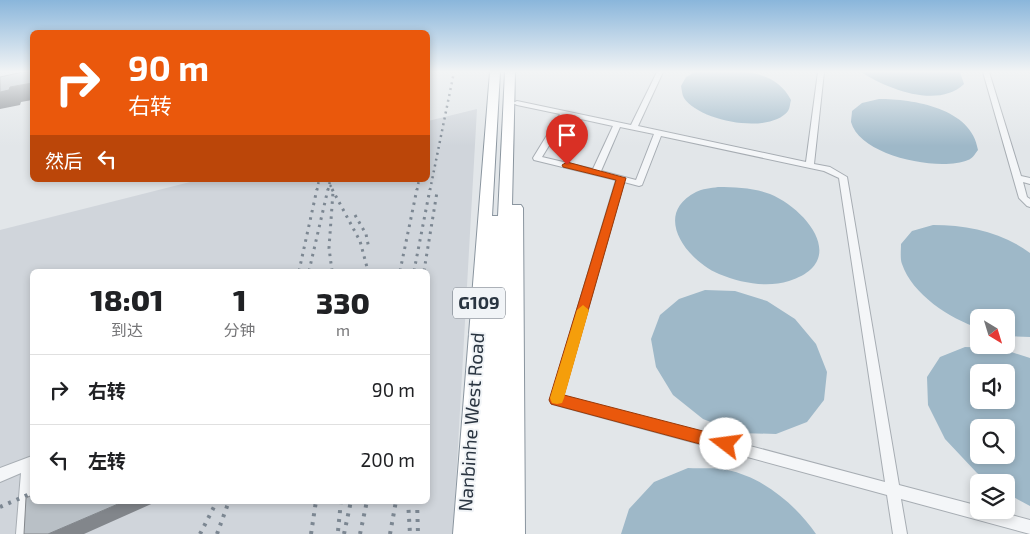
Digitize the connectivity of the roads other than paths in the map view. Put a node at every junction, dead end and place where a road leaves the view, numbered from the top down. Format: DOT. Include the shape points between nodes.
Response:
graph roads {
  1 [pos="494,97"];
  2 [pos="502,97"];
  3 [pos="509,97"];
  4 [pos="517,97"];
  5 [pos="648,97"];
  6 [pos="817,97"];
  7 [pos="994,97"];
  8 [pos="517,103"];
  9 [pos="565,113"];
  10 [pos="618,124"];
  11 [pos="634,128"];
  12 [pos="658,133"];
  13 [pos="810,165"];
  14 [pos="596,172"];
  15 [pos="621,178"];
  16 [pos="1018,178"];
  17 [pos="1030,181"];
  18 [pos="1030,204"];
  19 [pos="30,462"];
  20 [pos="0,474"];
  21 [pos="891,490"];
  22 [pos="1030,527"];
  23 [pos="23,534"];
  24 [pos="464,534"];
  25 [pos="480,534"];
  26 [pos="494,534"];
  27 [pos="514,534"];
  28 [pos="900,534"];
  1 -- 24 [label="highway, Nanbinhe West Road / G109"];
  2 -- 25 [label="highway"];
  3 -- 26 [label="highway"];
  4 -- 8 [label="highway, Nanbinhe West Road / G109"];
  5 -- 11 [label="lane"];
  6 -- 13 [label="lane"];
  7 -- 16 [label="lane"];
  8 -- 9 [label="lane"];
  8 -- 27 [label="highway, Nanbinhe West Road / G109"];
  9 -- 10 [label="lane"];
  9 -- 14 [label="lane" via="537,158"];
  10 -- 11 [label="lane"];
  10 -- 14 [label="lane"];
  11 -- 12 [label="lane"];
  12 -- 13 [label="lane"];
  12 -- 15 [label="lane" via="639,183"];
  13 -- 21 [label="lane" via="843,177"];
  14 -- 15 [label="lane"];
  15 -- 21 [label="lane" via="556,400"];
  16 -- 17 [label="lane"];
  16 -- 18 [label="lane" via="1023,198"];
  19 -- 20 [label="lane"];
  19 -- 23 [label="lane"];
  21 -- 22 [label="lane"];
  21 -- 28 [label="lane"];
}
